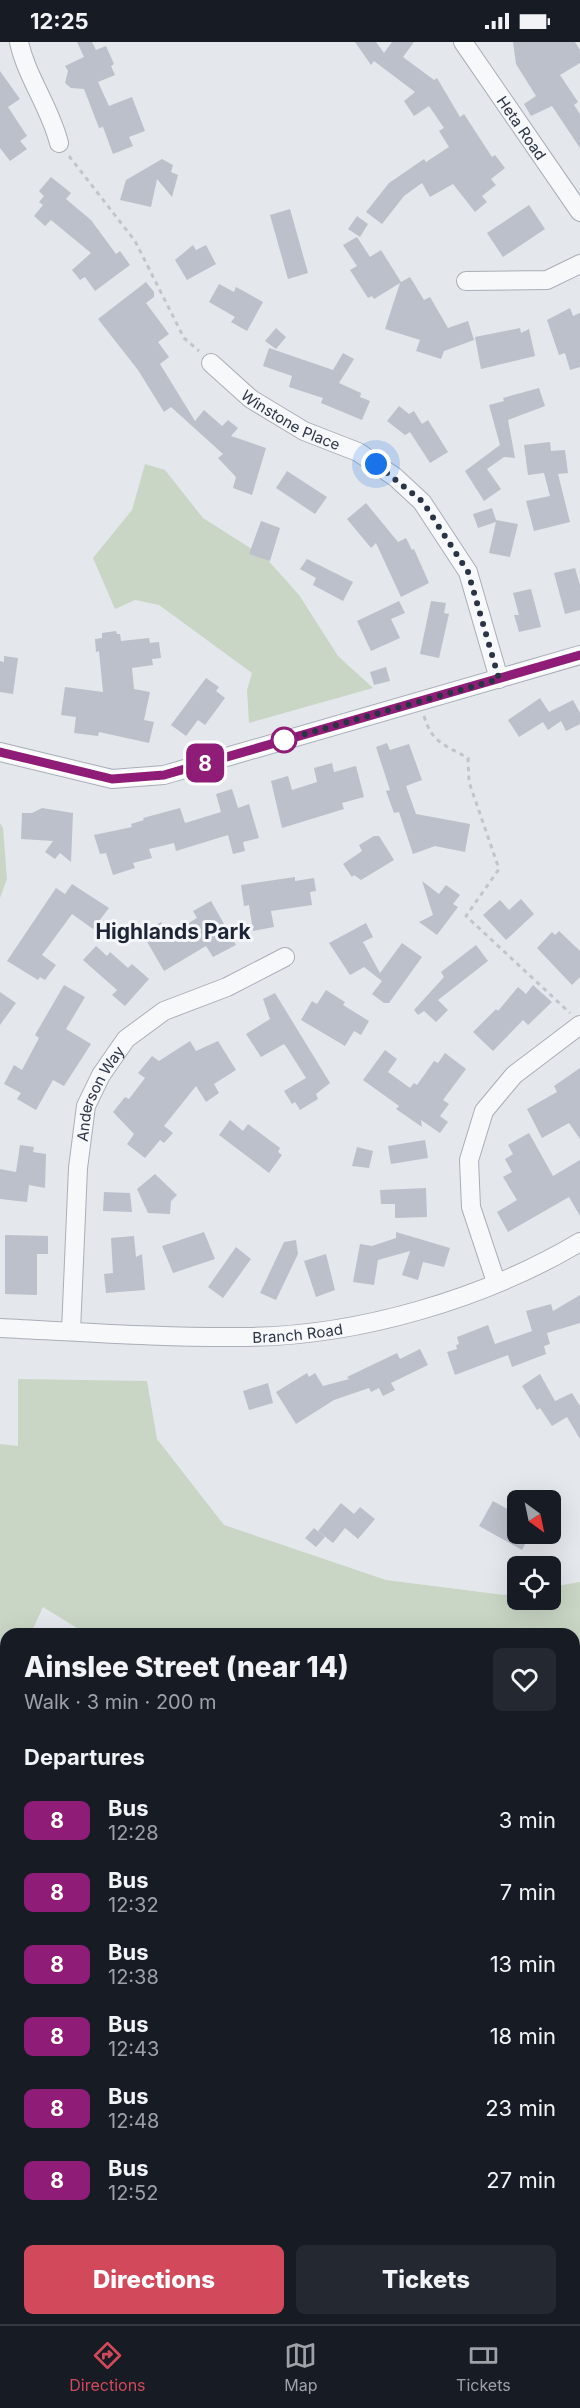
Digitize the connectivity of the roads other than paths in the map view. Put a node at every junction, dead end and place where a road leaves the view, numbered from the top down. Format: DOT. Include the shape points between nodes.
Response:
graph roads {
  1 [pos="19,42"];
  2 [pos="463,42"];
  3 [pos="59,143"];
  4 [pos="580,212"];
  5 [pos="580,264"];
  6 [pos="466,281"];
  7 [pos="211,363"];
  8 [pos="580,655"];
  9 [pos="499,679"];
  10 [pos="0,752"];
  11 [pos="285,957"];
  12 [pos="576,1020"];
  13 [pos="580,1242"];
  14 [pos="496,1282"];
  15 [pos="0,1328"];
  16 [pos="71,1331"];
  1 -- 3 [label="street" via="25,68 54,123"];
  2 -- 4 [label="street, Heta Road"];
  5 -- 6 [label="street" via="547,280"];
  7 -- 9 [label="street, Winstone Place" via="251,399 304,431 358,452 423,502 468,572"];
  8 -- 9 [label="street"];
  9 -- 10 [label="street" via="146,778 112,779"];
  11 -- 16 [label="street, Anderson Way" via="227,987 165,1011 126,1040 101,1075 86,1106 78,1168"];
  12 -- 14 [label="street" via="514,1075 484,1111 469,1160 471,1207"];
  13 -- 14 [label="street, Branch Road" via="552,1259"];
  14 -- 16 [label="street, Branch Road" via="442,1303 353,1327 247,1337"];
  15 -- 16 [label="street, Branch Road"];
}
